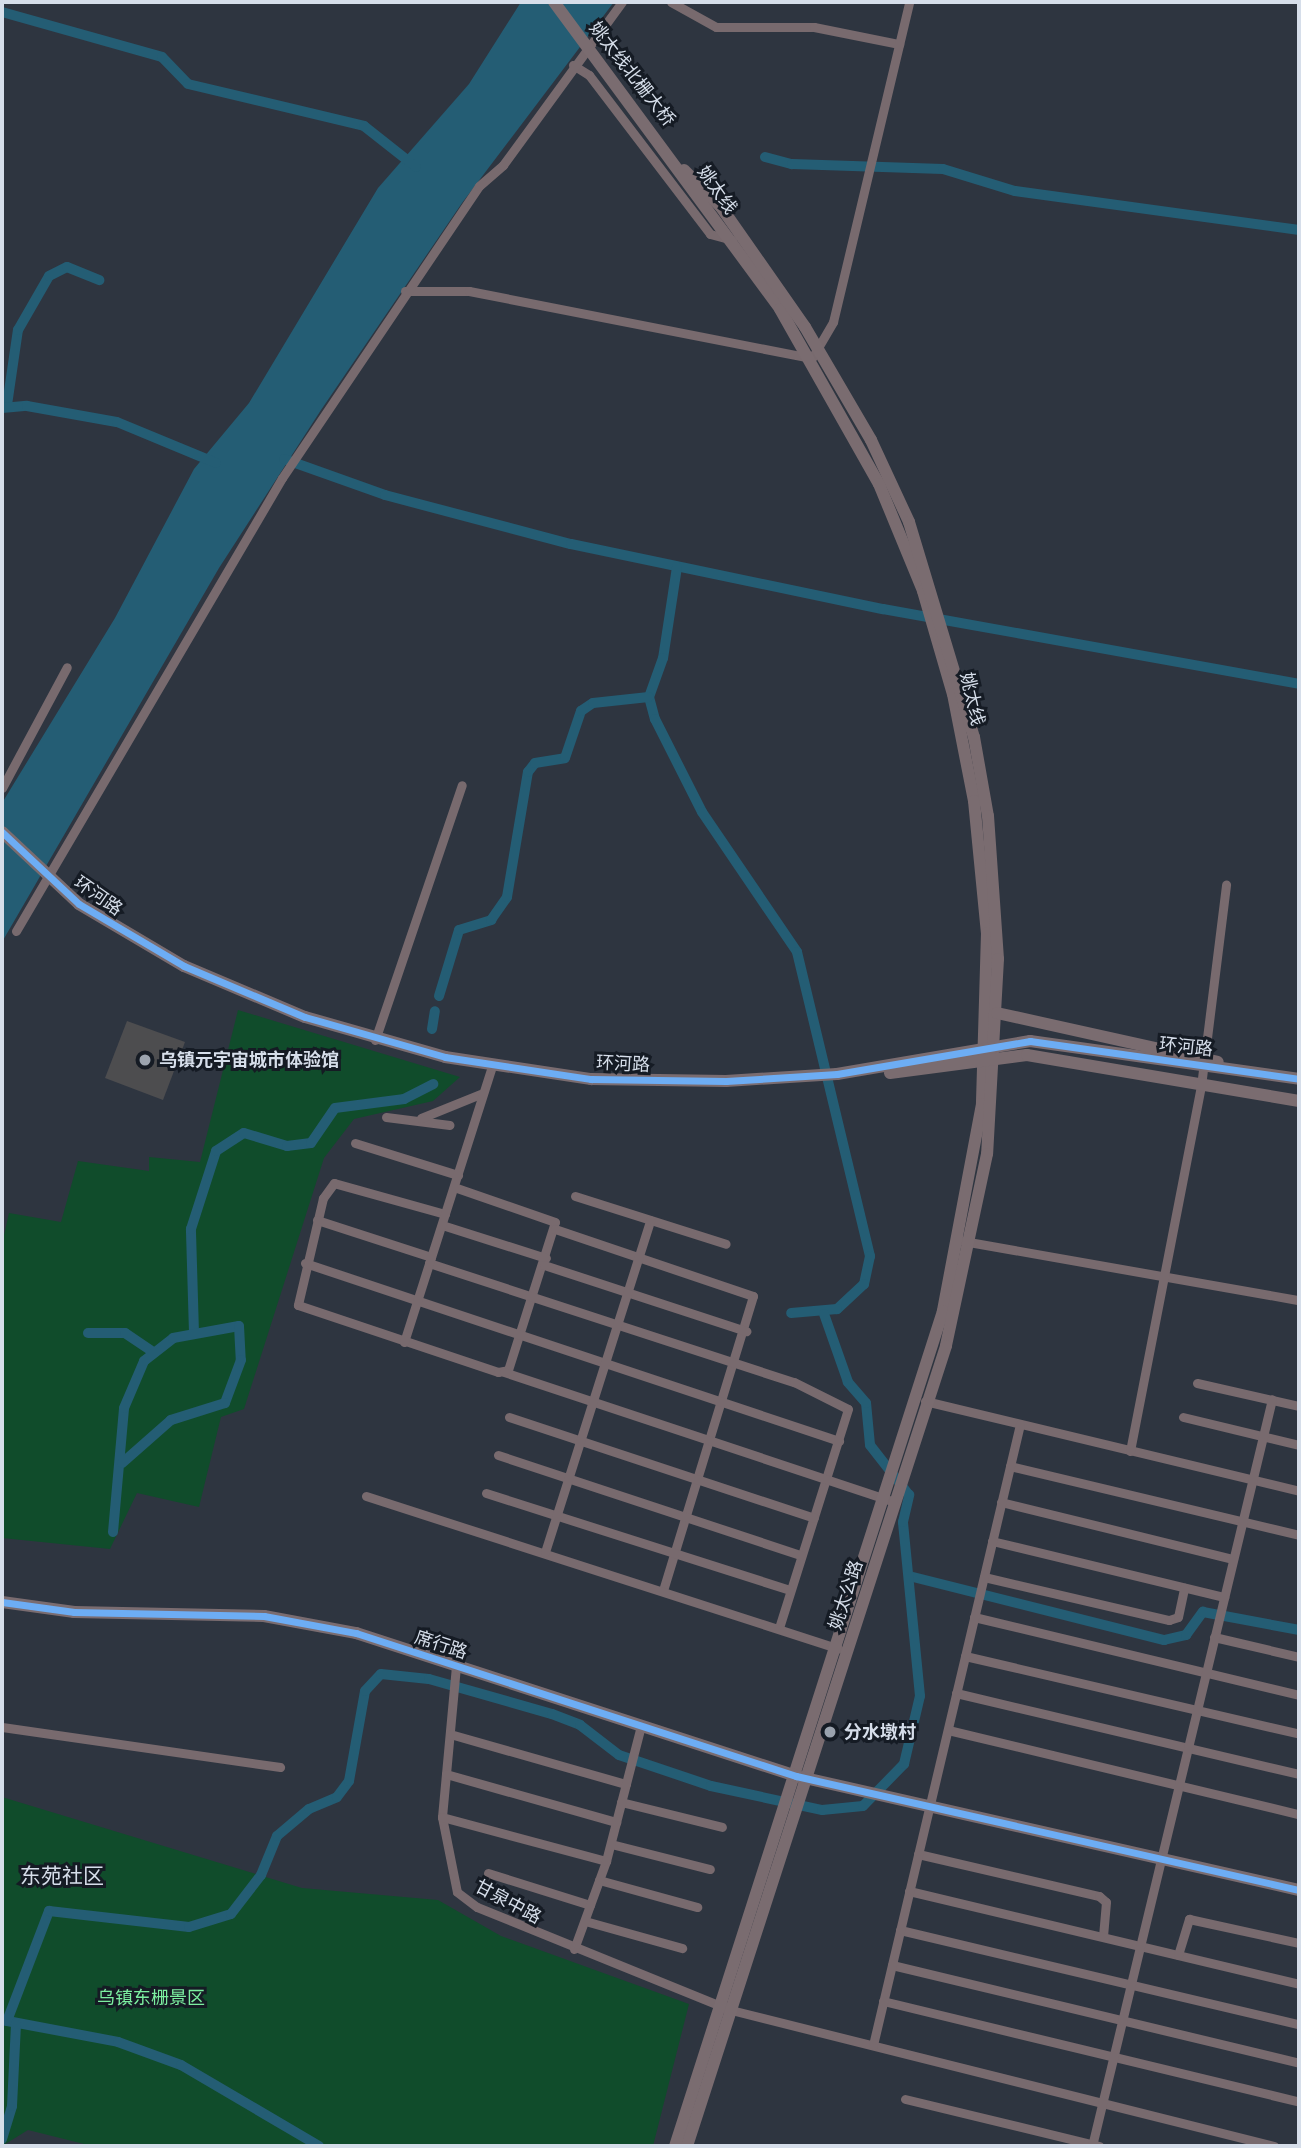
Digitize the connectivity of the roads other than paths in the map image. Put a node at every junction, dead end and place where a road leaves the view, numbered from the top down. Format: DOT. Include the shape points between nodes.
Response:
graph roads {
  1 [pos="554,2"];
  2 [pos="622,2"];
  3 [pos="671,2"];
  4 [pos="909,2"];
  5 [pos="899,44"];
  6 [pos="573,65"];
  7 [pos="681,168"];
  8 [pos="732,240"];
  9 [pos="405,291"];
  10 [pos="815,354"];
  11 [pos="946,646"];
  12 [pos="67,667"];
  13 [pos="6,773"];
  14 [pos="462,785"];
  15 [pos="2,788"];
  16 [pos="2,832"];
  17 [pos="1227,885"];
  18 [pos="16,931"];
  19 [pos="998,1013"];
  20 [pos="375,1040"];
  21 [pos="992,1051"];
  22 [pos="492,1066"];
  23 [pos="1232,1068"];
  24 [pos="1299,1079"];
  25 [pos="1201,1086"];
  26 [pos="483,1093"];
  27 [pos="1299,1101"];
  28 [pos="386,1117"];
  29 [pos="421,1118"];
  30 [pos="449,1125"];
  31 [pos="355,1143"];
  32 [pos="458,1175"];
  33 [pos="454,1187"];
  34 [pos="575,1196"];
  35 [pos="445,1214"];
  36 [pos="317,1220"];
  37 [pos="650,1220"];
  38 [pos="442,1225"];
  39 [pos="555,1229"];
  40 [pos="966,1241"];
  41 [pos="726,1244"];
  42 [pos="639,1256"];
  43 [pos="430,1260"];
  44 [pos="545,1261"];
  45 [pos="305,1263"];
  46 [pos="1162,1275"];
  47 [pos="628,1292"];
  48 [pos="533,1297"];
  49 [pos="1299,1300"];
  50 [pos="417,1301"];
  51 [pos="617,1325"];
  52 [pos="746,1331"];
  53 [pos="522,1335"];
  54 [pos="404,1342"];
  55 [pos="605,1363"];
  56 [pos="736,1363"];
  57 [pos="504,1372"];
  58 [pos="1197,1383"];
  59 [pos="1272,1399"];
  60 [pos="922,1401"];
  61 [pos="593,1402"];
  62 [pos="723,1402"];
  63 [pos="1299,1406"];
  64 [pos="509,1417"];
  65 [pos="1183,1418"];
  66 [pos="1020,1424"];
  67 [pos="1263,1436"];
  68 [pos="580,1441"];
  69 [pos="710,1441"];
  70 [pos="839,1441"];
  71 [pos="1299,1445"];
  72 [pos="1130,1451"];
  73 [pos="498,1455"];
  74 [pos="1010,1466"];
  75 [pos="569,1478"];
  76 [pos="698,1480"];
  77 [pos="827,1480"];
  78 [pos="1252,1480"];
  79 [pos="1299,1492"];
  80 [pos="486,1493"];
  81 [pos="366,1496"];
  82 [pos="888,1500"];
  83 [pos="1001,1502"];
  84 [pos="557,1516"];
  85 [pos="686,1517"];
  86 [pos="814,1518"];
  87 [pos="1242,1521"];
  88 [pos="1299,1535"];
  89 [pos="992,1541"];
  90 [pos="545,1552"];
  91 [pos="675,1553"];
  92 [pos="801,1555"];
  93 [pos="1233,1559"];
  94 [pos="983,1581"];
  95 [pos="1185,1588"];
  96 [pos="663,1590"];
  97 [pos="790,1590"];
  98 [pos="1223,1600"];
  99 [pos="2,1602"];
  100 [pos="974,1617"];
  101 [pos="779,1628"];
  102 [pos="1214,1637"];
  103 [pos="841,1649"];
  104 [pos="965,1656"];
  105 [pos="1299,1657"];
  106 [pos="455,1671"];
  107 [pos="1206,1673"];
  108 [pos="956,1693"];
  109 [pos="1299,1695"];
  110 [pos="1197,1710"];
  111 [pos="641,1726"];
  112 [pos="2,1727"];
  113 [pos="948,1730"];
  114 [pos="450,1734"];
  115 [pos="1299,1734"];
  116 [pos="1188,1748"];
  117 [pos="280,1768"];
  118 [pos="446,1774"];
  119 [pos="1299,1774"];
  120 [pos="801,1777"];
  121 [pos="626,1784"];
  122 [pos="1179,1785"];
  123 [pos="621,1802"];
  124 [pos="930,1808"];
  125 [pos="1299,1814"];
  126 [pos="442,1817"];
  127 [pos="616,1822"];
  128 [pos="722,1828"];
  129 [pos="611,1844"];
  130 [pos="918,1854"];
  131 [pos="1161,1858"];
  132 [pos="606,1861"];
  133 [pos="710,1869"];
  134 [pos="488,1873"];
  135 [pos="599,1880"];
  136 [pos="1299,1890"];
  137 [pos="909,1891"];
  138 [pos="590,1905"];
  139 [pos="697,1906"];
  140 [pos="584,1921"];
  141 [pos="900,1930"];
  142 [pos="1102,1936"];
  143 [pos="1299,1943"];
  144 [pos="1140,1945"];
  145 [pos="682,1948"];
  146 [pos="574,1949"];
  147 [pos="1178,1955"];
  148 [pos="892,1965"];
  149 [pos="1131,1984"];
  150 [pos="1299,1984"];
  151 [pos="884,2001"];
  152 [pos="726,2006"];
  153 [pos="1122,2020"];
  154 [pos="1299,2024"];
  155 [pos="873,2045"];
  156 [pos="1113,2057"];
  157 [pos="1299,2063"];
  158 [pos="905,2099"];
  159 [pos="1299,2102"];
  160 [pos="1102,2103"];
  161 [pos="675,2146"];
  162 [pos="687,2146"];
  163 [pos="1094,2146"];
  164 [pos="1274,2146"];
  1 -- 7 [label="street, 姚太线北栅大桥"];
  2 -- 6 [label="street"];
  3 -- 5 [label="street" via="716,27 814,27"];
  4 -- 5 [label="street"];
  5 -- 10 [label="street" via="833,322"];
  6 -- 8 [label="street" via="589,75 710,234"];
  6 -- 9 [label="street"];
  7 -- 8 [label="street, 姚太线"];
  7 -- 10 [label="street, 姚太线" via="721,206"];
  8 -- 10 [label="street, 姚太线"];
  9 -- 10 [label="street" via="469,292"];
  9 -- 18 [label="street" via="282,478"];
  10 -- 11 [label="street, 姚太线" via="929,593"];
  11 -- 19 [label="street, 姚太线" via="988,816"];
  11 -- 21 [label="street, 姚太线" via="978,832"];
  12 -- 13 [label="street"];
  13 -- 15 [label="street"];
  14 -- 20 [label="street"];
  16 -- 20 [label="street, 环河路" via="51,881 184,967"];
  17 -- 25 [label="street"];
  19 -- 21 [label="street, 姚太线"];
  19 -- 23 [label="street" via="1031,1025 1192,1052"];
  20 -- 22 [label="street, 环河路"];
  21 -- 22 [label="street, 环河路" via="883,1074 815,1077 631,1081"];
  21 -- 23 [label="street, 环河路" via="1030,1041"];
  21 -- 25 [label="street"];
  21 -- 40 [label="street, 姚太公路"];
  22 -- 26 [label="street"];
  23 -- 24 [label="street, 环河路"];
  25 -- 27 [label="street"];
  25 -- 46 [label="street"];
  26 -- 29 [label="street"];
  26 -- 32 [label="street"];
  28 -- 29 [label="street"];
  29 -- 30 [label="street"];
  31 -- 32 [label="street"];
  32 -- 33 [label="street"];
  33 -- 35 [label="street"];
  33 -- 39 [label="street" via="546,1214"];
  34 -- 37 [label="street"];
  35 -- 36 [label="street" via="343,1182 329,1188"];
  35 -- 38 [label="street"];
  36 -- 43 [label="street"];
  36 -- 45 [label="street"];
  37 -- 41 [label="street"];
  37 -- 42 [label="street"];
  38 -- 43 [label="street"];
  38 -- 44 [label="street"];
  39 -- 42 [label="street"];
  39 -- 44 [label="street"];
  40 -- 46 [label="street"];
  40 -- 60 [label="street, 姚太公路"];
  42 -- 47 [label="street"];
  42 -- 52 [label="street" via="748,1292 754,1303"];
  43 -- 48 [label="street"];
  43 -- 50 [label="street"];
  44 -- 47 [label="street"];
  44 -- 48 [label="street"];
  45 -- 50 [label="street"];
  45 -- 54 [label="street" via="296,1298 303,1312"];
  46 -- 49 [label="street"];
  46 -- 72 [label="street"];
  47 -- 51 [label="street"];
  47 -- 52 [label="street"];
  48 -- 51 [label="street"];
  48 -- 53 [label="street"];
  50 -- 53 [label="street"];
  50 -- 54 [label="street"];
  51 -- 55 [label="street"];
  51 -- 56 [label="street"];
  52 -- 56 [label="street"];
  53 -- 55 [label="street"];
  53 -- 57 [label="street"];
  54 -- 57 [label="street"];
  55 -- 61 [label="street"];
  55 -- 62 [label="street"];
  56 -- 62 [label="street"];
  56 -- 70 [label="street" via="843,1404 848,1409"];
  57 -- 61 [label="street"];
  58 -- 59 [label="street"];
  59 -- 63 [label="street"];
  59 -- 67 [label="street"];
  60 -- 66 [label="street"];
  60 -- 82 [label="street, 姚太公路" via="897,1455"];
  60 -- 82 [label="street, 姚太公路" via="905,1469"];
  61 -- 68 [label="street"];
  61 -- 69 [label="street"];
  62 -- 69 [label="street"];
  62 -- 70 [label="street"];
  64 -- 68 [label="street"];
  65 -- 67 [label="street"];
  66 -- 72 [label="street"];
  66 -- 74 [label="street"];
  67 -- 71 [label="street"];
  67 -- 78 [label="street"];
  68 -- 75 [label="street"];
  68 -- 76 [label="street"];
  69 -- 76 [label="street"];
  69 -- 77 [label="street"];
  70 -- 77 [label="street"];
  72 -- 78 [label="street"];
  73 -- 75 [label="street"];
  74 -- 83 [label="street"];
  74 -- 87 [label="street"];
  75 -- 84 [label="street"];
  75 -- 85 [label="street"];
  76 -- 85 [label="street"];
  76 -- 86 [label="street"];
  77 -- 82 [label="street"];
  77 -- 86 [label="street"];
  78 -- 79 [label="street"];
  78 -- 87 [label="street"];
  80 -- 84 [label="street"];
  81 -- 90 [label="street"];
  82 -- 103 [label="street, 姚太公路"];
  83 -- 89 [label="street"];
  83 -- 93 [label="street"];
  84 -- 90 [label="street"];
  84 -- 91 [label="street"];
  85 -- 91 [label="street"];
  85 -- 92 [label="street"];
  86 -- 92 [label="street"];
  87 -- 88 [label="street"];
  87 -- 93 [label="street"];
  89 -- 94 [label="street"];
  89 -- 95 [label="street"];
  90 -- 96 [label="street"];
  91 -- 96 [label="street"];
  91 -- 97 [label="street"];
  92 -- 97 [label="street"];
  93 -- 98 [label="street"];
  94 -- 95 [label="street" via="1169,1620 1178,1617"];
  94 -- 100 [label="street"];
  95 -- 98 [label="street"];
  96 -- 101 [label="street"];
  97 -- 101 [label="street"];
  98 -- 102 [label="street"];
  99 -- 106 [label="street, 席行路" via="75,1612 264,1616 356,1633"];
  100 -- 104 [label="street"];
  100 -- 107 [label="street"];
  101 -- 103 [label="street"];
  102 -- 105 [label="street"];
  102 -- 107 [label="street"];
  103 -- 120 [label="street, 姚太公路"];
  104 -- 108 [label="street"];
  104 -- 110 [label="street"];
  106 -- 111 [label="street, 席行路"];
  106 -- 114 [label="street, 甘泉中路"];
  107 -- 109 [label="street"];
  107 -- 110 [label="street"];
  108 -- 113 [label="street"];
  108 -- 116 [label="street"];
  110 -- 115 [label="street"];
  110 -- 116 [label="street"];
  111 -- 120 [label="street, 席行路"];
  111 -- 121 [label="street"];
  112 -- 117 [label="street"];
  113 -- 122 [label="street"];
  113 -- 124 [label="street"];
  114 -- 118 [label="street, 甘泉中路"];
  114 -- 121 [label="street"];
  116 -- 119 [label="street"];
  116 -- 122 [label="street"];
  118 -- 126 [label="street, 甘泉中路"];
  118 -- 127 [label="street"];
  120 -- 124 [label="street, 席行路"];
  120 -- 152 [label="street, 姚太公路"];
  121 -- 123 [label="street"];
  122 -- 125 [label="street"];
  122 -- 131 [label="street"];
  123 -- 127 [label="street"];
  123 -- 128 [label="street"];
  124 -- 130 [label="street"];
  124 -- 131 [label="street, 席行路"];
  126 -- 132 [label="street"];
  126 -- 146 [label="street, 甘泉中路" via="457,1892"];
  127 -- 129 [label="street"];
  129 -- 132 [label="street"];
  129 -- 133 [label="street"];
  130 -- 137 [label="street"];
  130 -- 142 [label="street" via="1099,1896 1106,1902"];
  131 -- 136 [label="street, 席行路"];
  131 -- 144 [label="street"];
  132 -- 135 [label="street"];
  134 -- 138 [label="street"];
  135 -- 138 [label="street"];
  135 -- 139 [label="street"];
  137 -- 141 [label="street"];
  137 -- 142 [label="street"];
  138 -- 140 [label="street"];
  140 -- 145 [label="street"];
  140 -- 146 [label="street"];
  141 -- 148 [label="street"];
  141 -- 149 [label="street"];
  142 -- 144 [label="street"];
  143 -- 147 [label="street" via="1189,1919"];
  144 -- 147 [label="street"];
  144 -- 149 [label="street"];
  146 -- 152 [label="street, 甘泉中路"];
  147 -- 150 [label="street"];
  148 -- 151 [label="street"];
  148 -- 153 [label="street"];
  149 -- 153 [label="street"];
  149 -- 154 [label="street"];
  151 -- 155 [label="street"];
  151 -- 156 [label="street"];
  152 -- 155 [label="street, 甘泉中路"];
  152 -- 161 [label="street, 姚太公路"];
  152 -- 162 [label="street, 姚太公路"];
  153 -- 156 [label="street"];
  153 -- 157 [label="street"];
  155 -- 160 [label="street, 甘泉中路"];
  156 -- 159 [label="street"];
  156 -- 160 [label="street"];
  158 -- 163 [label="street"];
  160 -- 163 [label="street"];
  160 -- 164 [label="street, 甘泉中路"];
}
